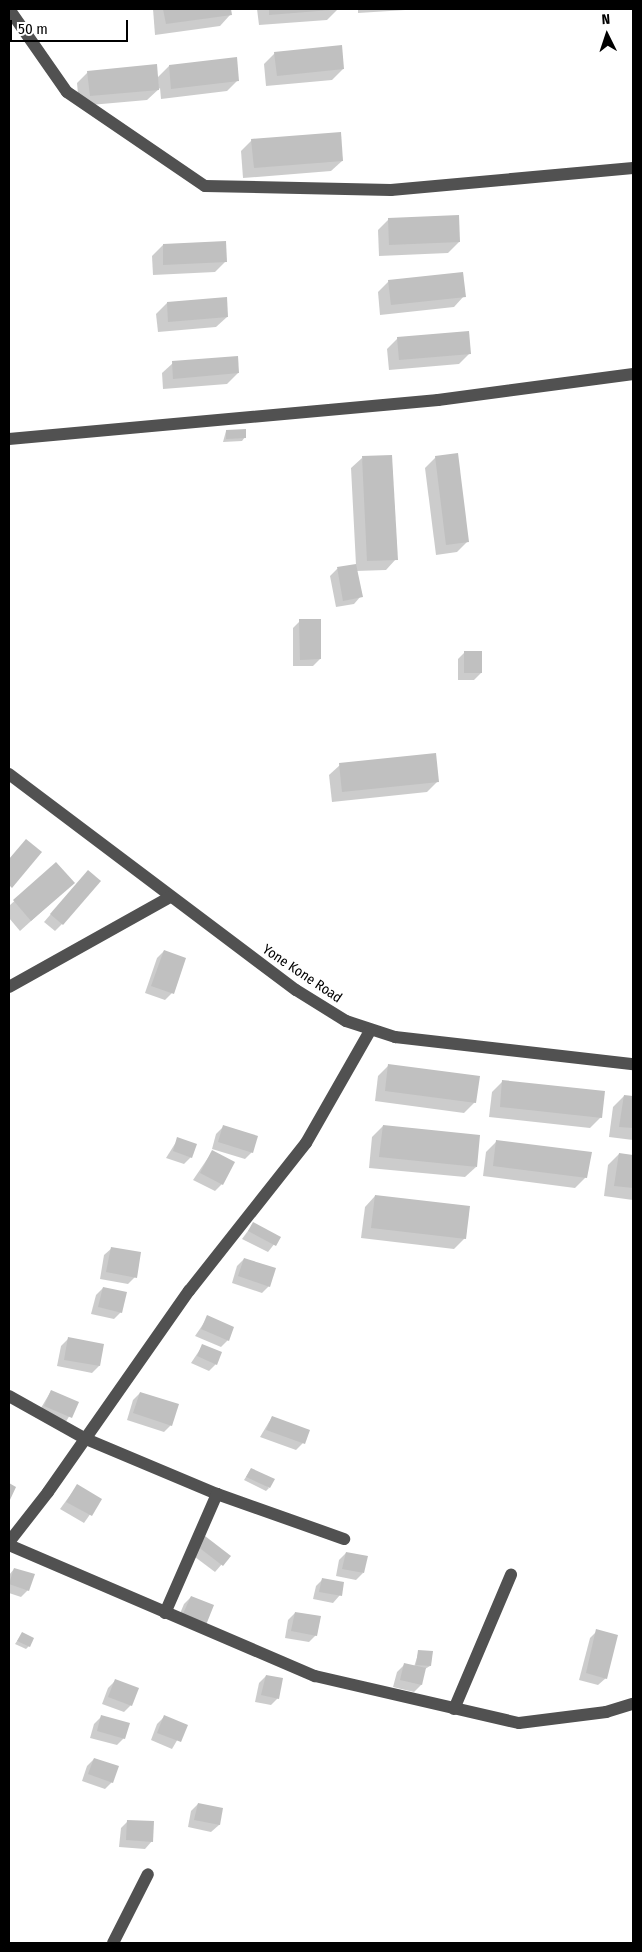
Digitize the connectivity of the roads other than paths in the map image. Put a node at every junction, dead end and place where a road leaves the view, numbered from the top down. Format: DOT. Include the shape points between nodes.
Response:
graph roads {
  1 [pos="9,9"];
  2 [pos="633,168"];
  3 [pos="633,374"];
  4 [pos="9,439"];
  5 [pos="9,774"];
  6 [pos="170,897"];
  7 [pos="9,987"];
  8 [pos="370,1031"];
  9 [pos="633,1064"];
  10 [pos="9,1396"];
  11 [pos="86,1439"];
  12 [pos="217,1494"];
  13 [pos="344,1539"];
  14 [pos="9,1544"];
  15 [pos="511,1575"];
  16 [pos="165,1613"];
  17 [pos="633,1704"];
  18 [pos="454,1709"];
  19 [pos="148,1874"];
  20 [pos="113,1943"];
  1 -- 2 [label="street" via="67,92 205,186 391,190"];
  3 -- 4 [label="street" via="438,400"];
  5 -- 6 [label="street, Yone Kone Road"];
  6 -- 7 [label="street"];
  6 -- 8 [label="street, Yone Kone Road" via="296,990 346,1021"];
  8 -- 9 [label="street, Yone Kone Road" via="438,1044"];
  8 -- 11 [label="street" via="306,1143 189,1291"];
  10 -- 11 [label="street"];
  11 -- 12 [label="street"];
  11 -- 14 [label="street"];
  12 -- 13 [label="street"];
  12 -- 16 [label="street"];
  14 -- 16 [label="street"];
  15 -- 18 [label="street"];
  16 -- 18 [label="street" via="315,1676"];
  17 -- 18 [label="street" via="606,1712 519,1723"];
  19 -- 20 [label="street"];
}
